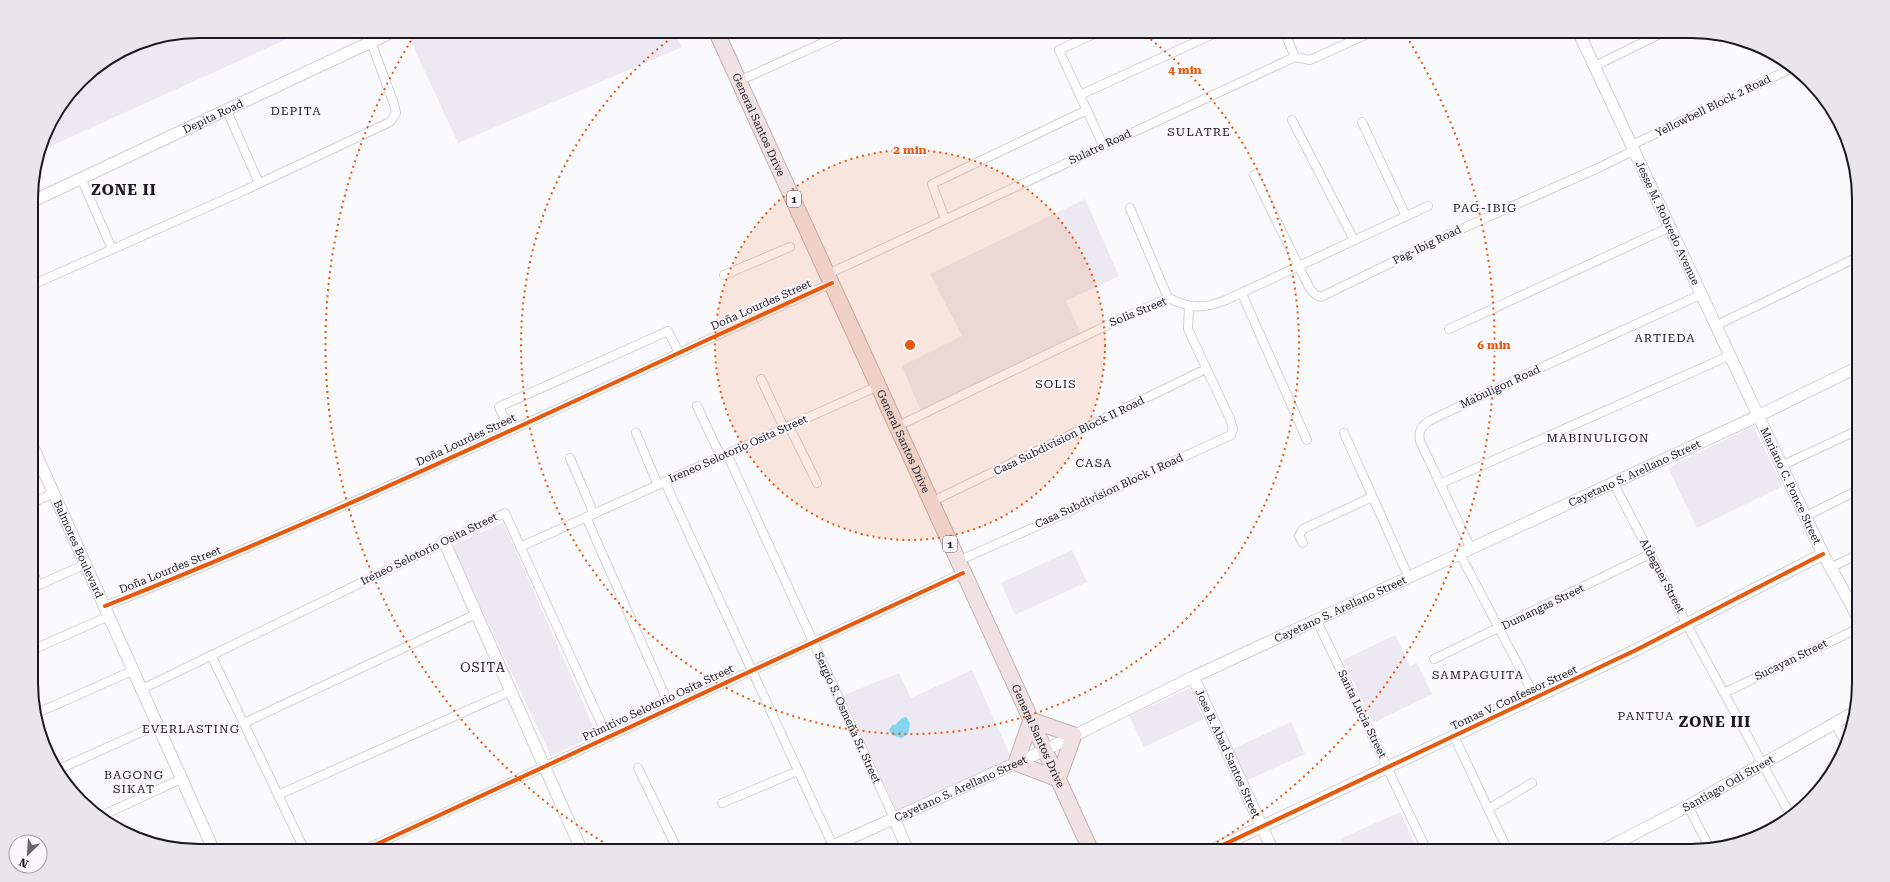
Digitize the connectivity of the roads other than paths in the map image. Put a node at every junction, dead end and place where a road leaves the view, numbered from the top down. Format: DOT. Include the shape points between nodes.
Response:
graph roads {
  1 [pos="379,38"];
  2 [pos="719,38"];
  3 [pos="833,38"];
  4 [pos="1085,38"];
  5 [pos="1205,38"];
  6 [pos="1287,38"];
  7 [pos="1359,38"];
  8 [pos="1581,38"];
  9 [pos="1652,38"];
  10 [pos="371,42"];
  11 [pos="1296,57"];
  12 [pos="1595,66"];
  13 [pos="1788,70"];
  14 [pos="739,80"];
  15 [pos="1080,95"];
  16 [pos="1087,110"];
  17 [pos="227,111"];
  18 [pos="1292,120"];
  19 [pos="1362,122"];
  20 [pos="1103,145"];
  21 [pos="1633,147"];
  22 [pos="1254,175"];
  23 [pos="81,178"];
  24 [pos="259,183"];
  25 [pos="38,199"];
  26 [pos="1428,206"];
  27 [pos="1130,208"];
  28 [pos="1406,216"];
  29 [pos="945,219"];
  30 [pos="1670,227"];
  31 [pos="1354,240"];
  32 [pos="790,247"];
  33 [pos="112,249"];
  34 [pos="1852,260"];
  35 [pos="1300,266"];
  36 [pos="724,275"];
  37 [pos="830,279"];
  38 [pos="38,282"];
  39 [pos="1242,294"];
  40 [pos="1702,294"];
  41 [pos="1168,298"];
  42 [pos="1189,306"];
  43 [pos="1717,325"];
  44 [pos="1449,329"];
  45 [pos="679,353"];
  46 [pos="1731,355"];
  47 [pos="1206,369"];
  48 [pos="1852,370"];
  49 [pos="761,380"];
  50 [pos="878,386"];
  51 [pos="697,406"];
  52 [pos="1758,416"];
  53 [pos="787,427"];
  54 [pos="896,427"];
  55 [pos="510,430"];
  56 [pos="636,433"];
  57 [pos="1852,433"];
  58 [pos="1344,434"];
  59 [pos="1307,440"];
  60 [pos="724,455"];
  61 [pos="570,458"];
  62 [pos="38,462"];
  63 [pos="1781,466"];
  64 [pos="1613,482"];
  65 [pos="662,483"];
  66 [pos="817,483"];
  67 [pos="1440,484"];
  68 [pos="54,493"];
  69 [pos="1852,493"];
  70 [pos="1372,497"];
  71 [pos="38,500"];
  72 [pos="931,502"];
  73 [pos="594,514"];
  74 [pos="1806,516"];
  75 [pos="586,517"];
  76 [pos="444,541"];
  77 [pos="1303,543"];
  78 [pos="520,547"];
  79 [pos="1471,549"];
  80 [pos="1460,554"];
  81 [pos="1650,554"];
  82 [pos="1823,554"];
  83 [pos="1852,557"];
  84 [pos="86,564"];
  85 [pos="961,567"];
  86 [pos="1830,568"];
  87 [pos="1409,578"];
  88 [pos="38,586"];
  89 [pos="1852,607"];
  90 [pos="107,611"];
  91 [pos="476,614"];
  92 [pos="1317,621"];
  93 [pos="1687,625"];
  94 [pos="1498,629"];
  95 [pos="1852,631"];
  96 [pos="813,642"];
  97 [pos="38,647"];
  98 [pos="211,655"];
  99 [pos="1434,659"];
  100 [pos="751,670"];
  101 [pos="132,671"];
  102 [pos="1193,677"];
  103 [pos="140,690"];
  104 [pos="511,690"];
  105 [pos="1724,692"];
  106 [pos="1535,697"];
  107 [pos="670,708"];
  108 [pos="41,712"];
  109 [pos="1849,715"];
  110 [pos="1031,720"];
  111 [pos="244,723"];
  112 [pos="1834,723"];
  113 [pos="157,725"];
  114 [pos="1074,735"];
  115 [pos="607,736"];
  116 [pos="1454,736"];
  117 [pos="1842,737"];
  118 [pos="1045,750"];
  119 [pos="1016,763"];
  120 [pos="1763,764"];
  121 [pos="545,766"];
  122 [pos="1387,767"];
  123 [pos="63,768"];
  124 [pos="638,768"];
  125 [pos="798,771"];
  126 [pos="181,779"];
  127 [pos="1058,779"];
  128 [pos="1532,783"];
  129 [pos="278,795"];
  130 [pos="722,803"];
  131 [pos="1688,806"];
  132 [pos="1488,809"];
  133 [pos="1788,811"];
  134 [pos="105,814"];
  135 [pos="894,818"];
  136 [pos="1261,826"];
  137 [pos="1707,843"];
  138 [pos="211,844"];
  139 [pos="302,844"];
  140 [pos="377,844"];
  141 [pos="579,844"];
  142 [pos="675,844"];
  143 [pos="832,844"];
  144 [pos="837,844"];
  145 [pos="905,844"];
  146 [pos="1088,844"];
  147 [pos="1224,844"];
  148 [pos="1270,844"];
  149 [pos="1424,844"];
  150 [pos="1505,844"];
  151 [pos="1622,844"];
  1 -- 10 [label="street, Depita Road"];
  2 -- 14 [label="highway, General Santos Drive / 1"];
  3 -- 14 [label="street"];
  4 -- 15 [label="street" via="1059,50"];
  5 -- 15 [label="street"];
  6 -- 11 [label="street"];
  7 -- 11 [label="street, Sulatre Road" via="1310,60"];
  8 -- 12 [label="street, Jesse M. Robredo Avenue"];
  9 -- 12 [label="street"];
  10 -- 17 [label="street, Depita Road"];
  10 -- 24 [label="street" via="394,104 394,118 380,127"];
  11 -- 20 [label="street, Sulatre Road"];
  12 -- 21 [label="street, Jesse M. Robredo Avenue"];
  13 -- 21 [label="street, Yellowbell Block 2 Road"];
  14 -- 37 [label="highway, General Santos Drive / 1"];
  15 -- 16 [label="street"];
  16 -- 20 [label="street"];
  16 -- 29 [label="street" via="932,184"];
  17 -- 23 [label="street, Depita Road"];
  17 -- 24 [label="street"];
  18 -- 31 [label="street"];
  19 -- 28 [label="street"];
  20 -- 29 [label="street, Sulatre Road"];
  21 -- 30 [label="street, Jesse M. Robredo Avenue"];
  21 -- 35 [label="street, Pag-Ibig Road" via="1598,168 1452,233 1324,296 1312,292"];
  22 -- 35 [label="street, Pag-Ibig Road"];
  23 -- 25 [label="street, Depita Road"];
  23 -- 33 [label="street"];
  24 -- 33 [label="street"];
  26 -- 28 [label="street, Solis Street"];
  27 -- 41 [label="street"];
  28 -- 31 [label="street, Solis Street"];
  29 -- 37 [label="street, Sulatre Road"];
  30 -- 40 [label="street, Jesse M. Robredo Avenue"];
  30 -- 44 [label="street"];
  31 -- 35 [label="street, Solis Street"];
  32 -- 36 [label="street"];
  33 -- 38 [label="street"];
  34 -- 43 [label="street"];
  35 -- 39 [label="street, Solis Street"];
  37 -- 45 [label="street, Doña Lourdes Street"];
  37 -- 50 [label="highway, General Santos Drive / 1"];
  39 -- 42 [label="street, Solis Street" via="1206,307"];
  39 -- 59 [label="street"];
  40 -- 43 [label="street, Jesse M. Robredo Avenue"];
  40 -- 67 [label="street, Mabuligon Road" via="1425,423 1420,430 1420,441"];
  41 -- 42 [label="street, Solis Street"];
  41 -- 54 [label="street, Solis Street"];
  42 -- 47 [label="street" via="1188,327"];
  43 -- 46 [label="street, Jesse M. Robredo Avenue"];
  45 -- 55 [label="street, Doña Lourdes Street"];
  45 -- 55 [label="street" via="668,331 499,407"];
  46 -- 52 [label="street, Jesse M. Robredo Avenue"];
  46 -- 67 [label="street"];
  47 -- 72 [label="street, Casa Subdivision Block II Road"];
  47 -- 85 [label="street, Casa Subdivision Block I Road" via="1233,429 1232,434 1064,514 981,550"];
  48 -- 52 [label="street, Cayetano S. Arellano Street"];
  49 -- 53 [label="street"];
  50 -- 53 [label="street, Ireneo Selotorio Osita Street"];
  50 -- 54 [label="highway, General Santos Drive / 1"];
  51 -- 60 [label="street, Sergio S. Osmeña Sr. Street"];
  52 -- 63 [label="street, Mariano C. Ponce Street"];
  52 -- 64 [label="street, Cayetano S. Arellano Street"];
  53 -- 60 [label="street, Ireneo Selotorio Osita Street"];
  53 -- 66 [label="street"];
  54 -- 72 [label="highway, General Santos Drive / 1"];
  55 -- 90 [label="street, Doña Lourdes Street"];
  56 -- 65 [label="street"];
  57 -- 63 [label="street"];
  58 -- 70 [label="street"];
  60 -- 65 [label="street, Ireneo Selotorio Osita Street"];
  60 -- 96 [label="street, Sergio S. Osmeña Sr. Street"];
  61 -- 73 [label="street"];
  62 -- 68 [label="street, Balmores Boulevard"];
  63 -- 74 [label="street, Mariano C. Ponce Street"];
  64 -- 79 [label="street, Cayetano S. Arellano Street"];
  64 -- 81 [label="street, Aldeguer Street"];
  65 -- 73 [label="street, Ireneo Selotorio Osita Street"];
  65 -- 100 [label="street"];
  67 -- 79 [label="street, Mabuligon Road"];
  68 -- 71 [label="street"];
  68 -- 84 [label="street, Balmores Boulevard"];
  69 -- 74 [label="street"];
  70 -- 77 [label="street" via="1303,529 1299,536"];
  70 -- 87 [label="street"];
  72 -- 85 [label="highway, General Santos Drive / 1"];
  73 -- 75 [label="street, Ireneo Selotorio Osita Street"];
  74 -- 82 [label="street, Mariano C. Ponce Street"];
  75 -- 78 [label="street, Ireneo Selotorio Osita Street"];
  75 -- 107 [label="street"];
  76 -- 78 [label="street, Ireneo Selotorio Osita Street" via="505,513"];
  76 -- 91 [label="street"];
  76 -- 98 [label="street, Ireneo Selotorio Osita Street"];
  78 -- 115 [label="street"];
  79 -- 80 [label="street, Cayetano S. Arellano Street"];
  80 -- 87 [label="street, Cayetano S. Arellano Street"];
  80 -- 94 [label="street"];
  81 -- 93 [label="street, Aldeguer Street"];
  81 -- 94 [label="street, Dumangas Street"];
  82 -- 86 [label="street, Mariano C. Ponce Street"];
  82 -- 93 [label="street, Tomas V. Confessor Street"];
  83 -- 86 [label="street"];
  84 -- 88 [label="street"];
  84 -- 90 [label="street, Balmores Boulevard"];
  85 -- 96 [label="street, Primitivo Selotorio Osita Street"];
  85 -- 110 [label="highway, General Santos Drive / 1"];
  86 -- 89 [label="street, Mariano C. Ponce Street"];
  87 -- 92 [label="street, Cayetano S. Arellano Street"];
  90 -- 97 [label="street, Doña Lourdes Street"];
  90 -- 101 [label="street, Balmores Boulevard"];
  91 -- 104 [label="street"];
  91 -- 111 [label="street"];
  92 -- 102 [label="street, Cayetano S. Arellano Street"];
  92 -- 122 [label="street, Santa Lucia Street"];
  93 -- 105 [label="street, Aldeguer Street"];
  93 -- 106 [label="street, Tomas V. Confessor Street"];
  94 -- 99 [label="street, Dumangas Street"];
  94 -- 106 [label="street"];
  95 -- 105 [label="street, Sucayan Street"];
  96 -- 100 [label="street, Primitivo Selotorio Osita Street"];
  96 -- 135 [label="street, Sergio S. Osmeña Sr. Street"];
  98 -- 103 [label="street, Ireneo Selotorio Osita Street"];
  98 -- 111 [label="street"];
  100 -- 107 [label="street, Primitivo Selotorio Osita Street"];
  100 -- 125 [label="street"];
  101 -- 103 [label="street, Balmores Boulevard"];
  101 -- 108 [label="street"];
  102 -- 114 [label="street, Cayetano S. Arellano Street"];
  102 -- 136 [label="street, Jose B. Abad Santos Street"];
  103 -- 113 [label="street, Balmores Boulevard"];
  104 -- 121 [label="street"];
  104 -- 129 [label="street"];
  105 -- 120 [label="street, Aldeguer Street"];
  106 -- 116 [label="street, Tomas V. Confessor Street"];
  107 -- 115 [label="street, Primitivo Selotorio Osita Street"];
  109 -- 112 [label="street, Santiago Odi Street"];
  110 -- 114 [label="highway"];
  110 -- 118 [label="highway, General Santos Drive / 1"];
  110 -- 119 [label="highway"];
  111 -- 129 [label="street"];
  112 -- 117 [label="street"];
  112 -- 120 [label="street, Santiago Odi Street"];
  113 -- 123 [label="street"];
  113 -- 126 [label="street, Balmores Boulevard"];
  114 -- 118 [label="street, Cayetano S. Arellano Street"];
  114 -- 127 [label="highway"];
  115 -- 121 [label="street, Primitivo Selotorio Osita Street"];
  116 -- 122 [label="street, Tomas V. Confessor Street"];
  116 -- 132 [label="street"];
  118 -- 119 [label="street, Cayetano S. Arellano Street"];
  118 -- 127 [label="highway, General Santos Drive / 1"];
  119 -- 127 [label="highway"];
  119 -- 135 [label="street, Cayetano S. Arellano Street"];
  120 -- 131 [label="street, Santiago Odi Street"];
  120 -- 133 [label="street, Aldeguer Street"];
  121 -- 140 [label="street, Primitivo Selotorio Osita Street"];
  121 -- 141 [label="street"];
  122 -- 136 [label="street, Tomas V. Confessor Street"];
  122 -- 149 [label="street, Santa Lucia Street"];
  124 -- 142 [label="street"];
  125 -- 130 [label="street"];
  125 -- 143 [label="street"];
  126 -- 134 [label="street"];
  126 -- 138 [label="street, Balmores Boulevard"];
  127 -- 146 [label="highway, General Santos Drive / 1"];
  128 -- 132 [label="street"];
  129 -- 139 [label="street"];
  131 -- 137 [label="street"];
  131 -- 151 [label="street, Santiago Odi Street"];
  132 -- 150 [label="street"];
  135 -- 144 [label="street, Cayetano S. Arellano Street"];
  135 -- 145 [label="street, Sergio S. Osmeña Sr. Street"];
  136 -- 147 [label="street, Tomas V. Confessor Street"];
  136 -- 148 [label="street, Jose B. Abad Santos Street"];
}
